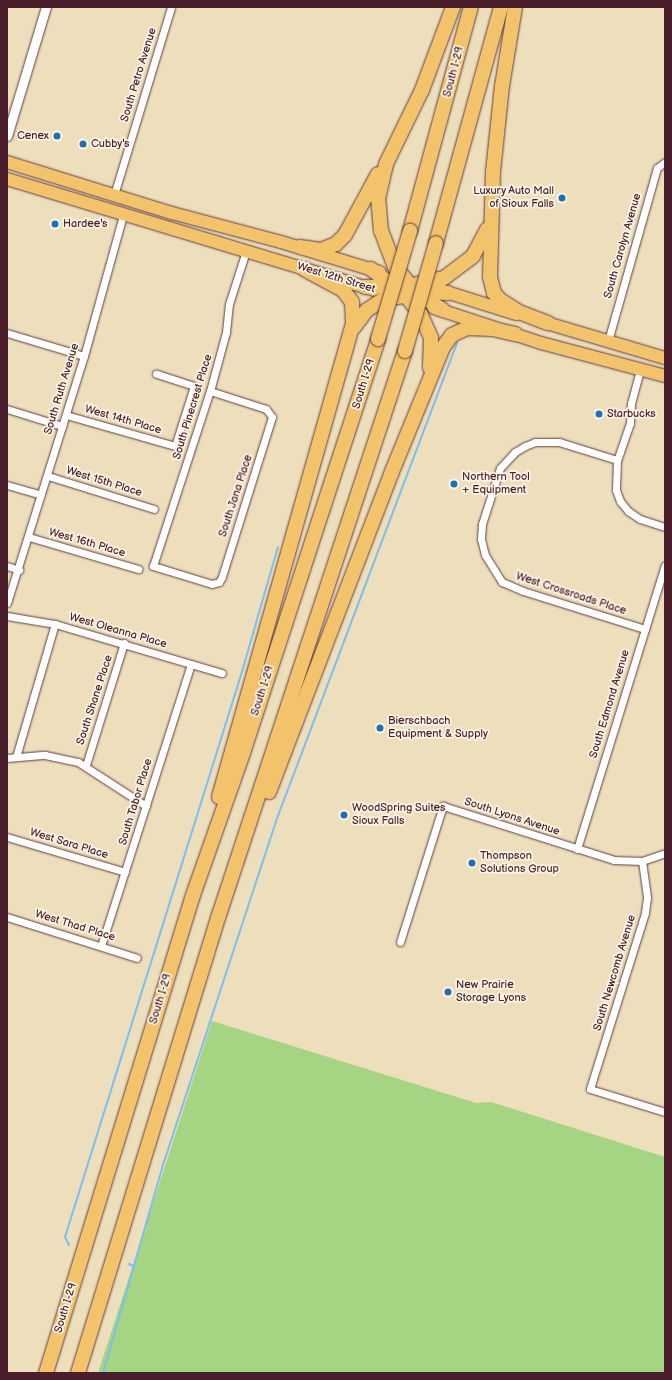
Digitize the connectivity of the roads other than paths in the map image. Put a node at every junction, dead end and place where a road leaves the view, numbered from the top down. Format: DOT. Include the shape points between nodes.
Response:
graph roads {
  1 [pos="46,7"];
  2 [pos="171,7"];
  3 [pos="453,7"];
  4 [pos="472,7"];
  5 [pos="501,7"];
  6 [pos="515,7"];
  7 [pos="7,136"];
  8 [pos="7,162"];
  9 [pos="665,162"];
  10 [pos="386,164"];
  11 [pos="7,179"];
  12 [pos="114,195"];
  13 [pos="124,215"];
  14 [pos="490,222"];
  15 [pos="300,247"];
  16 [pos="246,251"];
  17 [pos="304,269"];
  18 [pos="372,269"];
  19 [pos="365,287"];
  20 [pos="407,290"];
  21 [pos="448,293"];
  22 [pos="443,310"];
  23 [pos="548,323"];
  24 [pos="7,333"];
  25 [pos="515,334"];
  26 [pos="348,339"];
  27 [pos="608,341"];
  28 [pos="84,356"];
  29 [pos="665,358"];
  30 [pos="640,370"];
  31 [pos="156,374"];
  32 [pos="665,376"];
  33 [pos="426,386"];
  34 [pos="210,391"];
  35 [pos="7,409"];
  36 [pos="66,415"];
  37 [pos="62,426"];
  38 [pos="617,460"];
  39 [pos="48,476"];
  40 [pos="7,485"];
  41 [pos="41,495"];
  42 [pos="154,509"];
  43 [pos="665,526"];
  44 [pos="29,537"];
  45 [pos="665,565"];
  46 [pos="7,566"];
  47 [pos="153,566"];
  48 [pos="138,569"];
  49 [pos="20,570"];
  50 [pos="7,603"];
  51 [pos="7,616"];
  52 [pos="55,624"];
  53 [pos="645,629"];
  54 [pos="124,643"];
  55 [pos="191,664"];
  56 [pos="222,673"];
  57 [pos="16,757"];
  58 [pos="7,758"];
  59 [pos="86,765"];
  60 [pos="146,806"];
  61 [pos="7,837"];
  62 [pos="577,849"];
  63 [pos="665,853"];
  64 [pos="642,861"];
  65 [pos="125,872"];
  66 [pos="192,898"];
  67 [pos="7,917"];
  68 [pos="218,918"];
  69 [pos="400,942"];
  70 [pos="101,946"];
  71 [pos="137,958"];
  72 [pos="665,1112"];
  73 [pos="46,1373"];
  74 [pos="78,1373"];
  1 -- 7 [label="street"];
  2 -- 12 [label="street, South Petro Avenue"];
  3 -- 10 [label="highway" via="422,90"];
  4 -- 66 [label="highway, South I-29, bridge" via="378,339 243,753"];
  5 -- 68 [label="highway, bridge" via="405,351"];
  6 -- 14 [label="highway" via="501,101"];
  8 -- 12 [label="main road, West 12th Street"];
  9 -- 27 [label="street, South Carolyn Avenue" via="657,168"];
  10 -- 15 [label="highway" via="376,176 340,240 332,247 320,250"];
  10 -- 20 [label="highway" via="379,187 378,220 387,251"];
  11 -- 13 [label="main road, West 12th Street"];
  12 -- 15 [label="main road, West 12th Street"];
  13 -- 16 [label="main road, West 12th Street"];
  13 -- 28 [label="street, South Ruth Avenue"];
  14 -- 20 [label="highway" via="479,249 466,264 444,278"];
  14 -- 23 [label="highway" via="490,277 494,293 508,306"];
  15 -- 18 [label="main road, West 12th Street"];
  16 -- 17 [label="main road, West 12th Street"];
  16 -- 34 [label="street, South Pinecrest Place" via="230,304 226,332"];
  17 -- 19 [label="main road, West 12th Street"];
  17 -- 26 [label="highway" via="336,285 348,296 354,315"];
  18 -- 20 [label="highway"];
  19 -- 20 [label="highway"];
  20 -- 21 [label="highway"];
  20 -- 22 [label="highway"];
  20 -- 26 [label="highway" via="384,299 367,310 356,322"];
  20 -- 33 [label="highway" via="424,320 430,338 432,356"];
  21 -- 23 [label="main road"];
  22 -- 25 [label="main road"];
  23 -- 27 [label="main road"];
  24 -- 28 [label="street"];
  25 -- 30 [label="main road"];
  25 -- 33 [label="highway" via="484,328 459,331 447,340"];
  26 -- 66 [label="highway" via="232,746"];
  27 -- 29 [label="main road"];
  28 -- 36 [label="street, South Ruth Avenue"];
  30 -- 32 [label="main road"];
  30 -- 38 [label="street" via="631,402 630,423"];
  31 -- 36 [label="street, West 14th Place" via="194,386 175,446"];
  33 -- 68 [label="highway" via="302,711"];
  34 -- 47 [label="street, South Pinecrest Place"];
  34 -- 47 [label="street, South Jana Place" via="266,409 272,417 222,577 216,584 206,583"];
  35 -- 37 [label="street"];
  36 -- 37 [label="street, South Ruth Avenue"];
  37 -- 39 [label="street, South Ruth Avenue"];
  38 -- 43 [label="street" via="614,477 620,501 640,519"];
  38 -- 53 [label="street, West Crossroads Place" via="559,442 535,442 525,446 511,455 500,468 482,524 481,539 485,555 502,582"];
  39 -- 41 [label="street, South Ruth Avenue"];
  39 -- 42 [label="street, West 15th Place"];
  40 -- 41 [label="street"];
  41 -- 44 [label="street, South Ruth Avenue"];
  44 -- 48 [label="street, West 16th Place"];
  44 -- 49 [label="street, South Ruth Avenue"];
  45 -- 53 [label="street, South Edmond Avenue"];
  46 -- 49 [label="street"];
  49 -- 50 [label="street, South Ruth Avenue"];
  51 -- 52 [label="street, West Oleanna Place"];
  52 -- 54 [label="street, West Oleanna Place"];
  52 -- 57 [label="street"];
  53 -- 62 [label="street, South Edmond Avenue"];
  54 -- 55 [label="street, West Oleanna Place"];
  54 -- 59 [label="street, South Shane Place"];
  55 -- 56 [label="street, West Oleanna Place"];
  55 -- 60 [label="street, South Tabor Place"];
  57 -- 58 [label="street"];
  57 -- 59 [label="street" via="60,756"];
  59 -- 60 [label="street"];
  60 -- 65 [label="street, South Tabor Place"];
  61 -- 65 [label="street, West Sara Place"];
  62 -- 64 [label="street, South Lyons Avenue" via="614,860"];
  62 -- 69 [label="street, South Lyons Avenue" via="443,806"];
  63 -- 64 [label="street, South Lyons Avenue"];
  64 -- 72 [label="street, South Newcomb Avenue" via="647,898 645,913 590,1089"];
  65 -- 70 [label="street, South Tabor Place"];
  66 -- 73 [label="highway, South I-29"];
  67 -- 70 [label="street, West Thad Place"];
  68 -- 74 [label="highway"];
  70 -- 71 [label="street, West Thad Place"];
}
